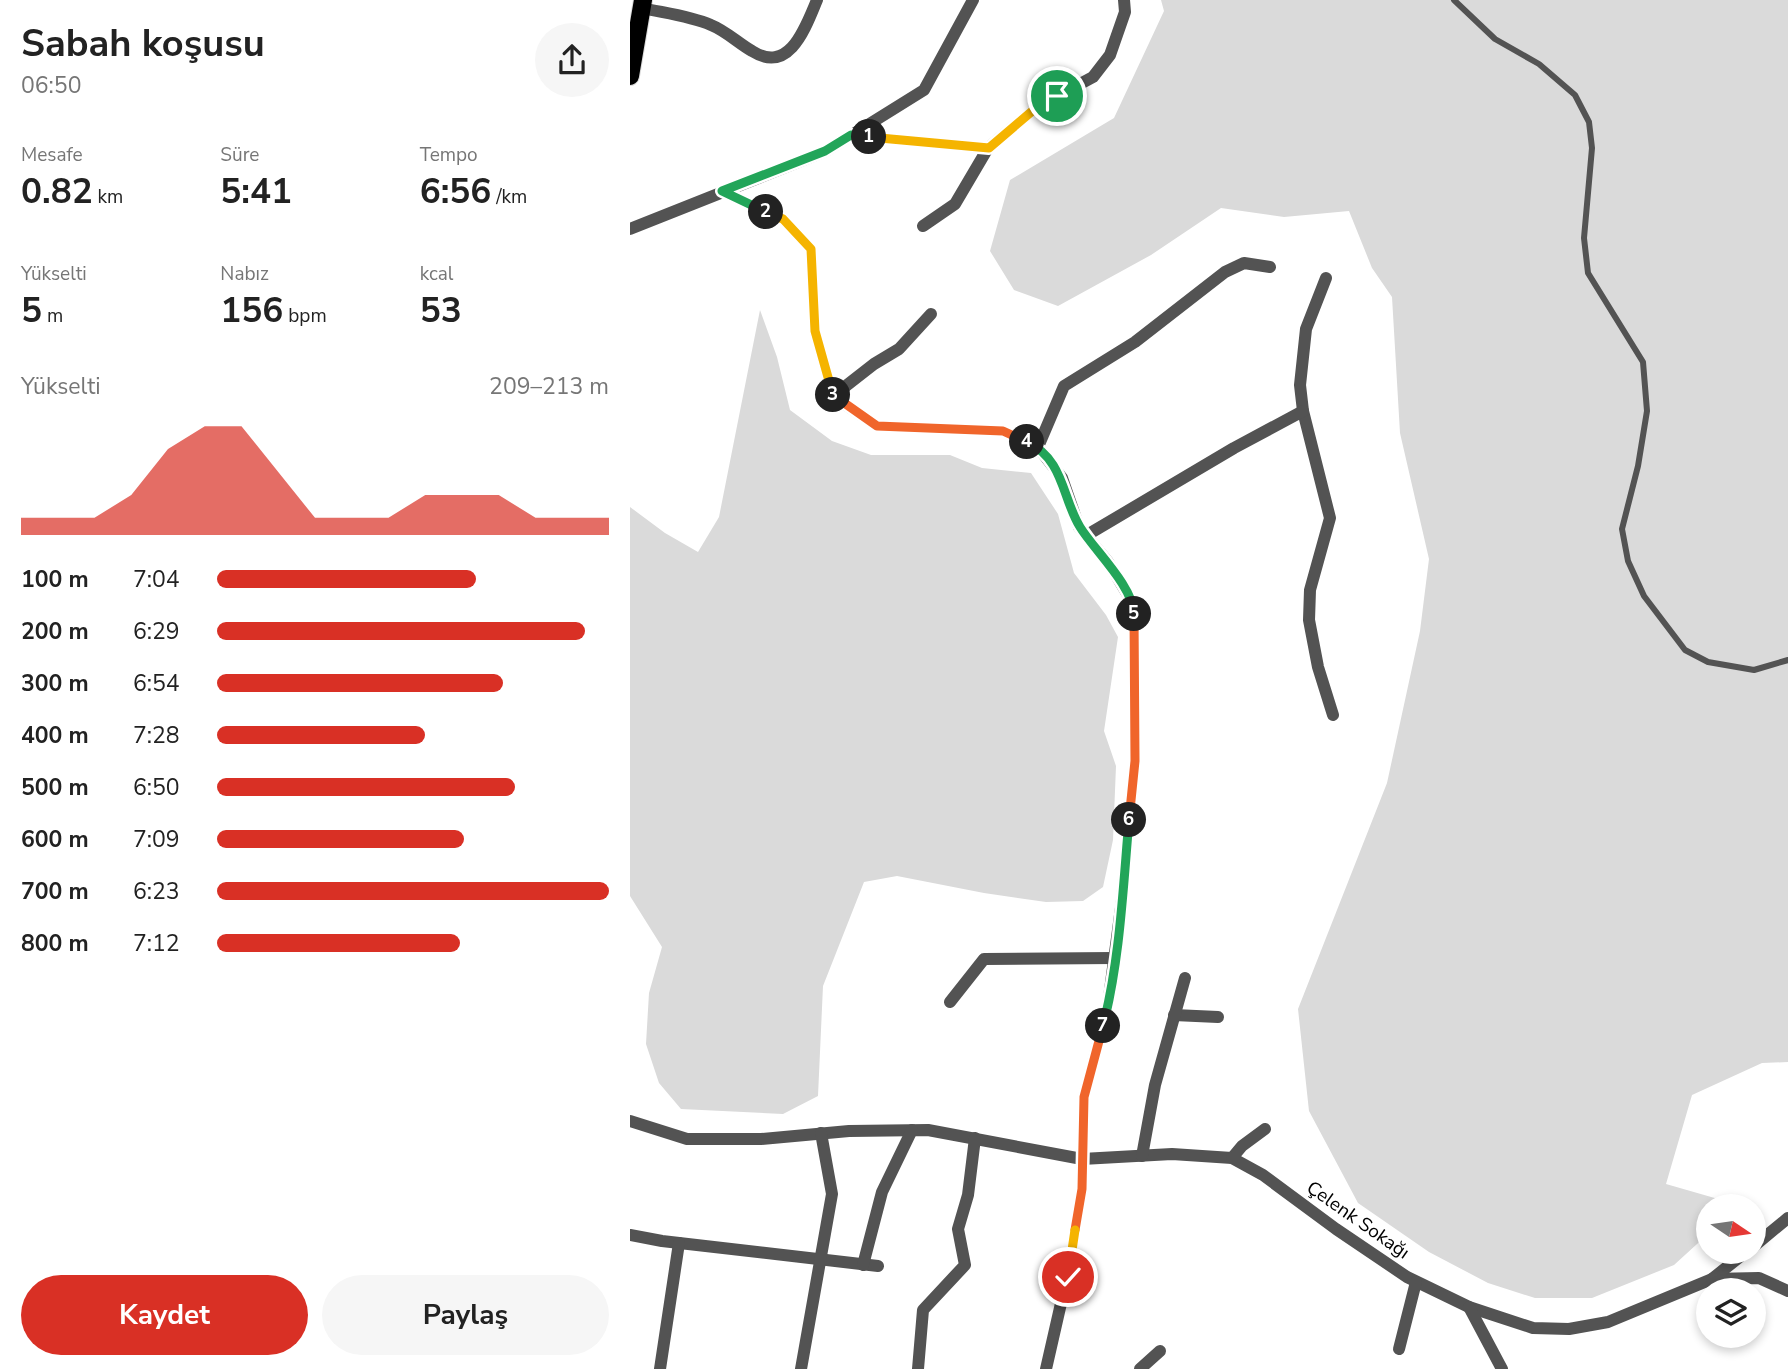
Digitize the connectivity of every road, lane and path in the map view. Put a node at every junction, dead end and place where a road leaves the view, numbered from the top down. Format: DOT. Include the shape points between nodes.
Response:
graph roads {
  1 [pos="817,0"];
  2 [pos="973,0"];
  3 [pos="1124,0"];
  4 [pos="1454,0"];
  5 [pos="643,4"];
  6 [pos="630,75"];
  7 [pos="851,135"];
  8 [pos="989,148"];
  9 [pos="722,191"];
  10 [pos="923,226"];
  11 [pos="630,229"];
  12 [pos="1269,267"];
  13 [pos="1326,278"];
  14 [pos="931,314"];
  15 [pos="833,396"];
  16 [pos="1303,411"];
  17 [pos="1038,447"];
  18 [pos="1087,535"];
  19 [pos="1788,660"];
  20 [pos="1333,715"];
  21 [pos="1114,958"];
  22 [pos="1185,978"];
  23 [pos="950,1002"];
  24 [pos="1174,1015"];
  25 [pos="1218,1017"];
  26 [pos="630,1121"];
  27 [pos="1265,1129"];
  28 [pos="912,1130"];
  29 [pos="821,1133"];
  30 [pos="975,1138"];
  31 [pos="1142,1156"];
  32 [pos="1233,1158"];
  33 [pos="1082,1159"];
  34 [pos="1788,1218"];
  35 [pos="630,1235"];
  36 [pos="1766,1236"];
  37 [pos="679,1243"];
  38 [pos="819,1260"];
  39 [pos="1730,1264"];
  40 [pos="863,1265"];
  41 [pos="878,1266"];
  42 [pos="1713,1278"];
  43 [pos="1766,1281"];
  44 [pos="1416,1282"];
  45 [pos="1696,1286"];
  46 [pos="1788,1291"];
  47 [pos="1469,1307"];
  48 [pos="1399,1349"];
  49 [pos="1160,1351"];
  50 [pos="660,1369"];
  51 [pos="801,1369"];
  52 [pos="918,1369"];
  53 [pos="1046,1369"];
  54 [pos="1140,1369"];
  55 [pos="1502,1369"];
  1 -- 5 [label="street" via="803,33 790,50 777,57 755,54 710,24"];
  2 -- 7 [label="street" via="924,90"];
  3 -- 8 [label="street" via="1125,12 1110,55 1093,77 1037,107"];
  4 -- 19 [label="lane" via="1495,39 1539,64 1575,95 1589,122 1592,148 1584,238 1588,273 1643,362 1647,411 1622,529 1628,561 1644,596 1685,649 1708,662 1754,670"];
  5 -- 6 [label="main road"];
  7 -- 8 [label="street"];
  7 -- 9 [label="street" via="825,151"];
  8 -- 10 [label="street" via="955,204"];
  9 -- 11 [label="street"];
  9 -- 15 [label="street" via="783,219 811,249 815,331"];
  12 -- 17 [label="street" via="1244,263 1225,272 1135,342 1064,386"];
  13 -- 16 [label="street" via="1306,329 1300,385"];
  14 -- 15 [label="street" via="899,349"];
  15 -- 17 [label="street" via="877,426 1003,431"];
  16 -- 18 [label="street"];
  16 -- 20 [label="street" via="1330,518 1310,590 1308,620"];
  17 -- 18 [label="street" via="1062,478 1079,527"];
  18 -- 21 [label="street" via="1134,605 1135,761"];
  21 -- 23 [label="street" via="984,959"];
  21 -- 33 [label="street" via="1108,1005 1084,1097"];
  22 -- 24 [label="street"];
  24 -- 25 [label="street"];
  24 -- 31 [label="street"];
  26 -- 29 [label="street, Çelenk Sokağı" via="687,1139"];
  27 -- 32 [label="street"];
  28 -- 29 [label="street, Çelenk Sokağı"];
  28 -- 30 [label="street, Çelenk Sokağı"];
  28 -- 40 [label="street" via="882,1192"];
  29 -- 38 [label="street" via="832,1195"];
  30 -- 33 [label="street, Çelenk Sokağı"];
  30 -- 52 [label="street" via="968,1195 958,1229 965,1265 923,1310"];
  31 -- 32 [label="street, Çelenk Sokağı"];
  31 -- 33 [label="street, Çelenk Sokağı"];
  32 -- 44 [label="street, Çelenk Sokağı"];
  33 -- 53 [label="street" via="1082,1189 1068,1277"];
  34 -- 36 [label="street"];
  35 -- 37 [label="street"];
  37 -- 38 [label="street"];
  37 -- 50 [label="street"];
  38 -- 40 [label="street"];
  38 -- 51 [label="street"];
  39 -- 42 [label="street, Çelenk Sokağı"];
  40 -- 41 [label="street"];
  43 -- 46 [label="street, Çelenk Sokağı"];
  44 -- 47 [label="street, Çelenk Sokağı"];
  44 -- 48 [label="street"];
  45 -- 47 [label="street, Çelenk Sokağı" via="1608,1322 1569,1329 1533,1328"];
  47 -- 55 [label="street"];
  49 -- 54 [label="street"];
}
